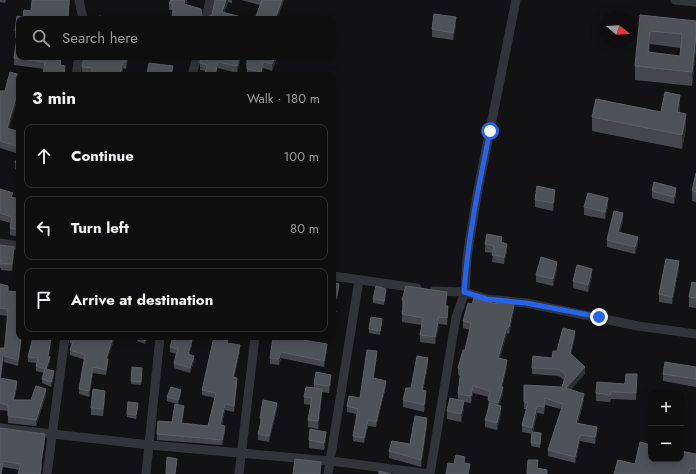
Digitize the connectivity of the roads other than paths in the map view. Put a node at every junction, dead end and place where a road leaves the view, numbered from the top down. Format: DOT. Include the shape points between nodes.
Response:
graph roads {
  1 [pos="80,0"];
  2 [pos="210,0"];
  3 [pos="516,0"];
  4 [pos="675,0"];
  5 [pos="696,2"];
  6 [pos="83,16"];
  7 [pos="207,16"];
  8 [pos="79,60"];
  9 [pos="196,60"];
  10 [pos="77,72"];
  11 [pos="193,72"];
  12 [pos="0,243"];
  13 [pos="16,246"];
  14 [pos="336,276"];
  15 [pos="358,280"];
  16 [pos="464,292"];
  17 [pos="696,334"];
  18 [pos="65,340"];
  19 [pos="160,340"];
  20 [pos="255,340"];
  21 [pos="0,428"];
  22 [pos="52,434"];
  23 [pos="150,445"];
  24 [pos="242,453"];
  25 [pos="331,461"];
  26 [pos="47,474"];
  27 [pos="146,474"];
  28 [pos="239,474"];
  29 [pos="328,474"];
  30 [pos="430,474"];
  1 -- 6 [label="street"];
  2 -- 7 [label="street"];
  3 -- 16 [label="street" via="477,195"];
  4 -- 5 [label="street"];
  8 -- 10 [label="street"];
  9 -- 11 [label="street"];
  12 -- 13 [label="street"];
  14 -- 15 [label="street"];
  15 -- 16 [label="street" via="435,291"];
  15 -- 25 [label="street"];
  16 -- 17 [label="street" via="487,299 526,303 638,326"];
  16 -- 30 [label="street" via="456,317"];
  18 -- 22 [label="street"];
  19 -- 23 [label="street"];
  20 -- 24 [label="street"];
  21 -- 22 [label="street"];
  22 -- 23 [label="street"];
  22 -- 26 [label="street"];
  23 -- 24 [label="street"];
  23 -- 27 [label="street"];
  24 -- 25 [label="street"];
  24 -- 28 [label="street"];
  25 -- 29 [label="street"];
  25 -- 30 [label="street"];
}
